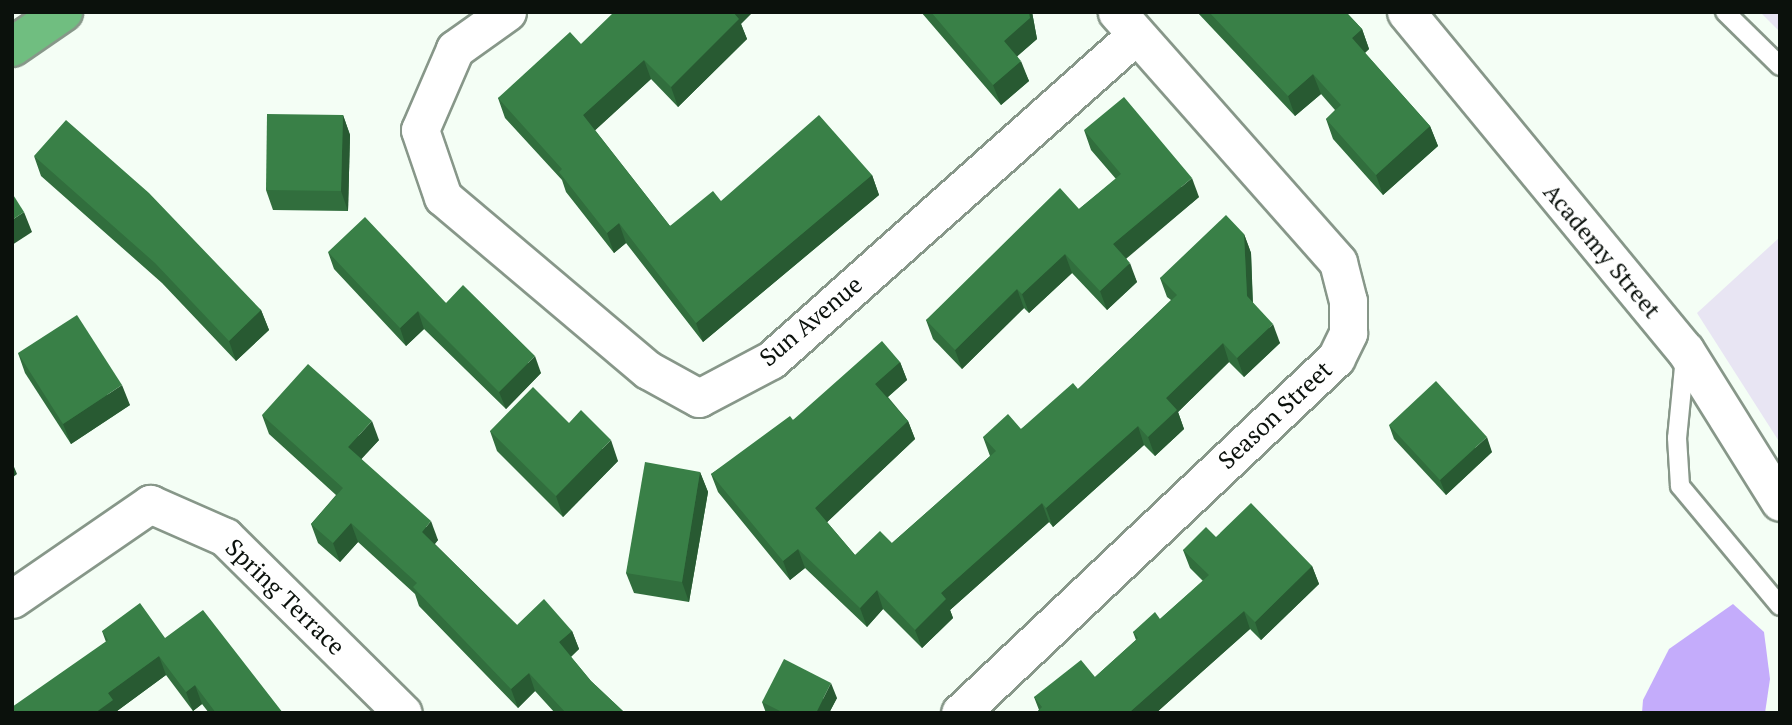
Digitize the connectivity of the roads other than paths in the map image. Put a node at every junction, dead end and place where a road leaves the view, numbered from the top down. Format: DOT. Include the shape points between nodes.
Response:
graph roads {
  1 [pos="63,12"];
  2 [pos="508,12"];
  3 [pos="1406,12"];
  4 [pos="1725,12"];
  5 [pos="1126,24"];
  6 [pos="12,47"];
  7 [pos="1780,66"];
  8 [pos="1685,350"];
  9 [pos="1780,502"];
  10 [pos="12,599"];
  11 [pos="1780,606"];
  12 [pos="403,713"];
  13 [pos="960,713"];
  1 -- 6 [label="highway"];
  2 -- 5 [label="street, Sun Avenue" via="455,49 420,130 443,197 648,370 699,398 771,360"];
  3 -- 8 [label="street, Academy Street"];
  4 -- 7 [label="lane"];
  5 -- 13 [label="street, Season Street" via="1338,262 1348,301 1348,333 1336,358"];
  8 -- 9 [label="street, Academy Street"];
  8 -- 11 [label="lane" via="1676,438 1680,486"];
  10 -- 12 [label="street, Spring Terrace" via="150,504 225,537"];
}
